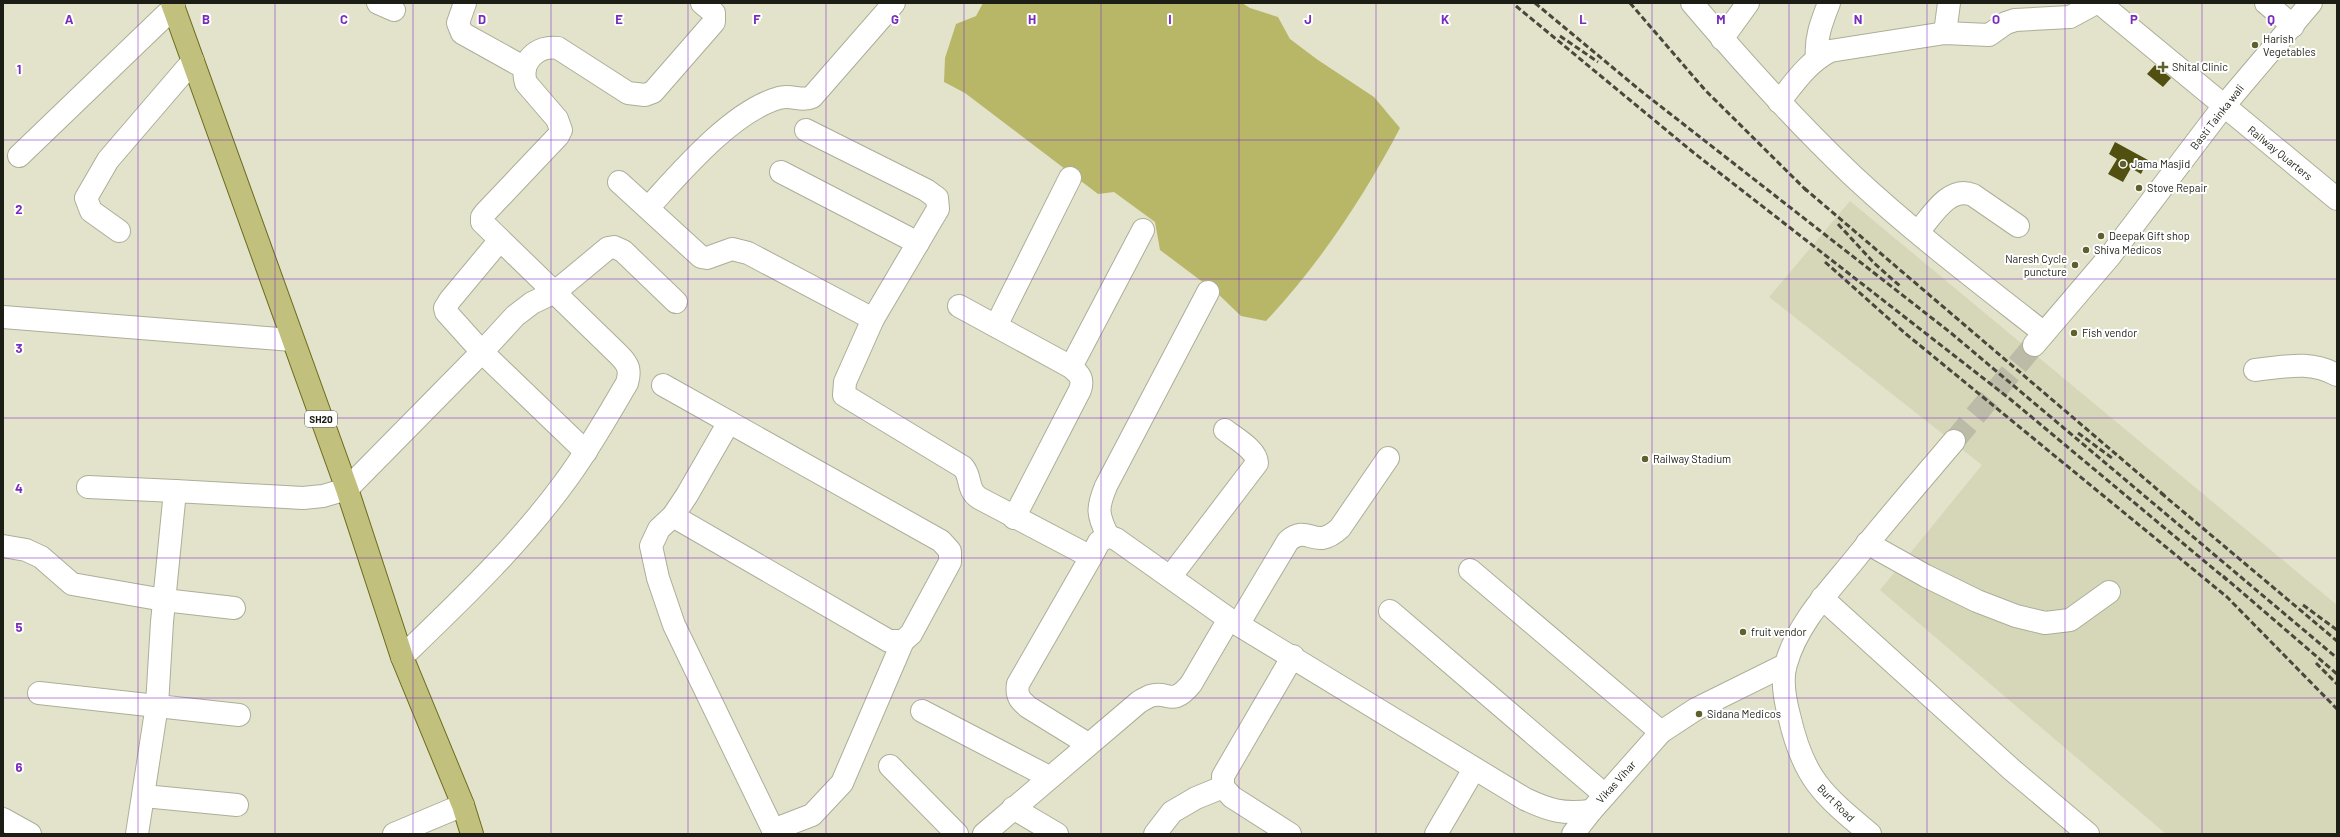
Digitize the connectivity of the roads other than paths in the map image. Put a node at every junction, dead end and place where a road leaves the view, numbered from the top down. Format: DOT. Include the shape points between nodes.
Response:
graph roads {
  1 [pos="465,3"];
  2 [pos="702,3"];
  3 [pos="894,3"];
  4 [pos="1692,3"];
  5 [pos="1748,3"];
  6 [pos="1828,3"];
  7 [pos="1949,3"];
  8 [pos="2266,3"];
  9 [pos="2311,3"];
  10 [pos="173,5"];
  11 [pos="2293,26"];
  12 [pos="1945,33"];
  13 [pos="1722,39"];
  14 [pos="1817,58"];
  15 [pos="193,61"];
  16 [pos="525,68"];
  17 [pos="1780,102"];
  18 [pos="2223,107"];
  19 [pos="806,130"];
  20 [pos="19,156"];
  21 [pos="781,172"];
  22 [pos="1070,178"];
  23 [pos="619,182"];
  24 [pos="2337,199"];
  25 [pos="648,208"];
  26 [pos="2018,226"];
  27 [pos="1143,230"];
  28 [pos="119,231"];
  29 [pos="1918,232"];
  30 [pos="500,240"];
  31 [pos="918,243"];
  32 [pos="555,292"];
  33 [pos="1208,292"];
  34 [pos="676,302"];
  35 [pos="959,306"];
  36 [pos="3,317"];
  37 [pos="873,319"];
  38 [pos="996,326"];
  39 [pos="292,340"];
  40 [pos="482,352"];
  41 [pos="1071,367"];
  42 [pos="2255,370"];
  43 [pos="2337,376"];
  44 [pos="663,385"];
  45 [pos="729,422"];
  46 [pos="1225,430"];
  47 [pos="1954,441"];
  48 [pos="586,452"];
  49 [pos="1388,458"];
  50 [pos="88,488"];
  51 [pos="347,489"];
  52 [pos="175,491"];
  53 [pos="673,516"];
  54 [pos="1014,518"];
  55 [pos="1108,536"];
  56 [pos="1868,543"];
  57 [pos="3,546"];
  58 [pos="1091,557"];
  59 [pos="1470,570"];
  60 [pos="1171,576"];
  61 [pos="2108,592"];
  62 [pos="1822,598"];
  63 [pos="164,600"];
  64 [pos="234,608"];
  65 [pos="1390,611"];
  66 [pos="1234,621"];
  67 [pos="903,640"];
  68 [pos="1293,656"];
  69 [pos="402,657"];
  70 [pos="1785,665"];
  71 [pos="39,693"];
  72 [pos="157,706"];
  73 [pos="922,711"];
  74 [pos="239,715"];
  75 [pos="1661,732"];
  76 [pos="1088,744"];
  77 [pos="890,766"];
  78 [pos="1474,769"];
  79 [pos="1049,778"];
  80 [pos="1223,787"];
  81 [pos="1605,795"];
  82 [pos="144,796"];
  83 [pos="463,805"];
  84 [pos="237,806"];
  85 [pos="1013,808"];
  86 [pos="1591,811"];
  87 [pos="3,819"];
  88 [pos="774,832"];
  89 [pos="30,834"];
  90 [pos="138,834"];
  91 [pos="394,834"];
  92 [pos="472,834"];
  93 [pos="957,834"];
  94 [pos="984,834"];
  95 [pos="1057,834"];
  96 [pos="1155,834"];
  97 [pos="1290,834"];
  98 [pos="1436,834"];
  99 [pos="1573,834"];
  100 [pos="1870,834"];
  101 [pos="2088,834"];
  1 -- 16 [label="street" via="458,23 462,33"];
  2 -- 16 [label="street" via="714,13 714,22 653,92 645,95 628,93 558,48 547,47 539,50"];
  3 -- 25 [label="street" via="812,97 806,100 780,97 743,117 700,151"];
  4 -- 13 [label="street"];
  5 -- 13 [label="street"];
  6 -- 14 [label="street" via="1819,30"];
  7 -- 12 [label="street"];
  8 -- 11 [label="street"];
  9 -- 11 [label="street, Basti Tainka wali"];
  10 -- 15 [label="main road, SH20"];
  10 -- 20 [label="street"];
  11 -- 18 [label="street, Basti Tainka wali"];
  12 -- 14 [label="street" via="1830,51"];
  12 -- 18 [label="street, Railway Quarters" via="1989,35 2015,20 2070,16 2094,4 2101,4"];
  13 -- 17 [label="street"];
  14 -- 17 [label="street"];
  15 -- 28 [label="street" via="108,160 86,198 91,211"];
  15 -- 39 [label="main road, SH20"];
  16 -- 30 [label="street" via="526,83 557,118 561,130 482,217 485,226"];
  17 -- 29 [label="street" via="1853,176"];
  18 -- 24 [label="street, Railway Quarters"];
  18 -- 29 [label="street, Basti Tainka wali" via="2110,256 2039,339"];
  19 -- 31 [label="street" via="919,186 937,198 938,209"];
  21 -- 31 [label="street"];
  22 -- 38 [label="street"];
  23 -- 25 [label="street"];
  25 -- 37 [label="street" via="701,257 707,258 732,249 748,253"];
  26 -- 29 [label="street" via="1965,192 1956,193 1948,198"];
  27 -- 41 [label="street"];
  30 -- 32 [label="street"];
  30 -- 40 [label="street" via="445,308 449,317"];
  31 -- 37 [label="street"];
  32 -- 34 [label="street" via="601,252 614,247 623,251"];
  32 -- 40 [label="street" via="532,303 515,316"];
  32 -- 48 [label="street" via="629,368 627,383"];
  33 -- 55 [label="street" via="1098,505 1100,520"];
  35 -- 38 [label="street"];
  36 -- 39 [label="street"];
  37 -- 54 [label="street" via="845,382 843,392 846,398 963,466 968,473 973,494"];
  38 -- 41 [label="street"];
  39 -- 51 [label="main road, SH20"];
  40 -- 48 [label="street"];
  40 -- 51 [label="street"];
  41 -- 54 [label="street" via="1081,376 1080,390"];
  42 -- 43 [label="street" via="2309,365 2323,368"];
  44 -- 45 [label="street"];
  45 -- 53 [label="street"];
  45 -- 67 [label="street" via="941,541 950,551 950,562 911,634"];
  46 -- 60 [label="street" via="1253,453 1257,463"];
  47 -- 56 [label="street"];
  48 -- 69 [label="street" via="498,563"];
  49 -- 66 [label="street" via="1340,528 1331,536 1322,539 1302,534 1295,535 1288,541"];
  50 -- 52 [label="street"];
  51 -- 52 [label="street" via="323,496 303,498"];
  51 -- 69 [label="main road, SH20"];
  52 -- 63 [label="street"];
  53 -- 67 [label="street" via="889,640"];
  53 -- 88 [label="street" via="659,529 651,546 661,585 674,625"];
  54 -- 58 [label="street"];
  55 -- 58 [label="street" via="1100,542"];
  55 -- 60 [label="street"];
  56 -- 61 [label="street" via="1977,601 2045,624 2070,620"];
  56 -- 62 [label="street"];
  57 -- 63 [label="street" via="26,550 41,557 72,584"];
  58 -- 76 [label="street" via="1018,684 1016,692 1019,700 1028,707"];
  59 -- 75 [label="street"];
  60 -- 66 [label="street"];
  62 -- 70 [label="street" via="1800,631"];
  62 -- 101 [label="street" via="2011,769"];
  63 -- 64 [label="street"];
  63 -- 72 [label="street"];
  65 -- 81 [label="street"];
  66 -- 68 [label="street"];
  66 -- 76 [label="street" via="1184,692 1175,697 1152,696 1138,702"];
  67 -- 88 [label="street" via="842,783 812,816"];
  68 -- 78 [label="street"];
  68 -- 80 [label="street" via="1222,776"];
  69 -- 83 [label="main road, SH20"];
  70 -- 75 [label="street, Vikas Vihar" via="1696,710"];
  70 -- 100 [label="street, Burt Road" via="1785,698 1796,747 1808,773 1827,797"];
  71 -- 72 [label="street"];
  72 -- 74 [label="street"];
  72 -- 82 [label="street"];
  73 -- 79 [label="street"];
  75 -- 81 [label="street, Vikas Vihar"];
  76 -- 79 [label="street"];
  77 -- 93 [label="street"];
  78 -- 86 [label="street" via="1525,799 1548,809 1568,813"];
  78 -- 98 [label="street"];
  79 -- 85 [label="street"];
  80 -- 96 [label="street" via="1196,798 1172,812"];
  80 -- 97 [label="street" via="1232,797"];
  81 -- 86 [label="street, Vikas Vihar"];
  82 -- 84 [label="street"];
  82 -- 90 [label="street"];
  83 -- 91 [label="street"];
  83 -- 92 [label="main road, SH20"];
  85 -- 94 [label="street"];
  85 -- 95 [label="street"];
  86 -- 99 [label="street, Vikas Vihar"];
  87 -- 89 [label="street"];
}
